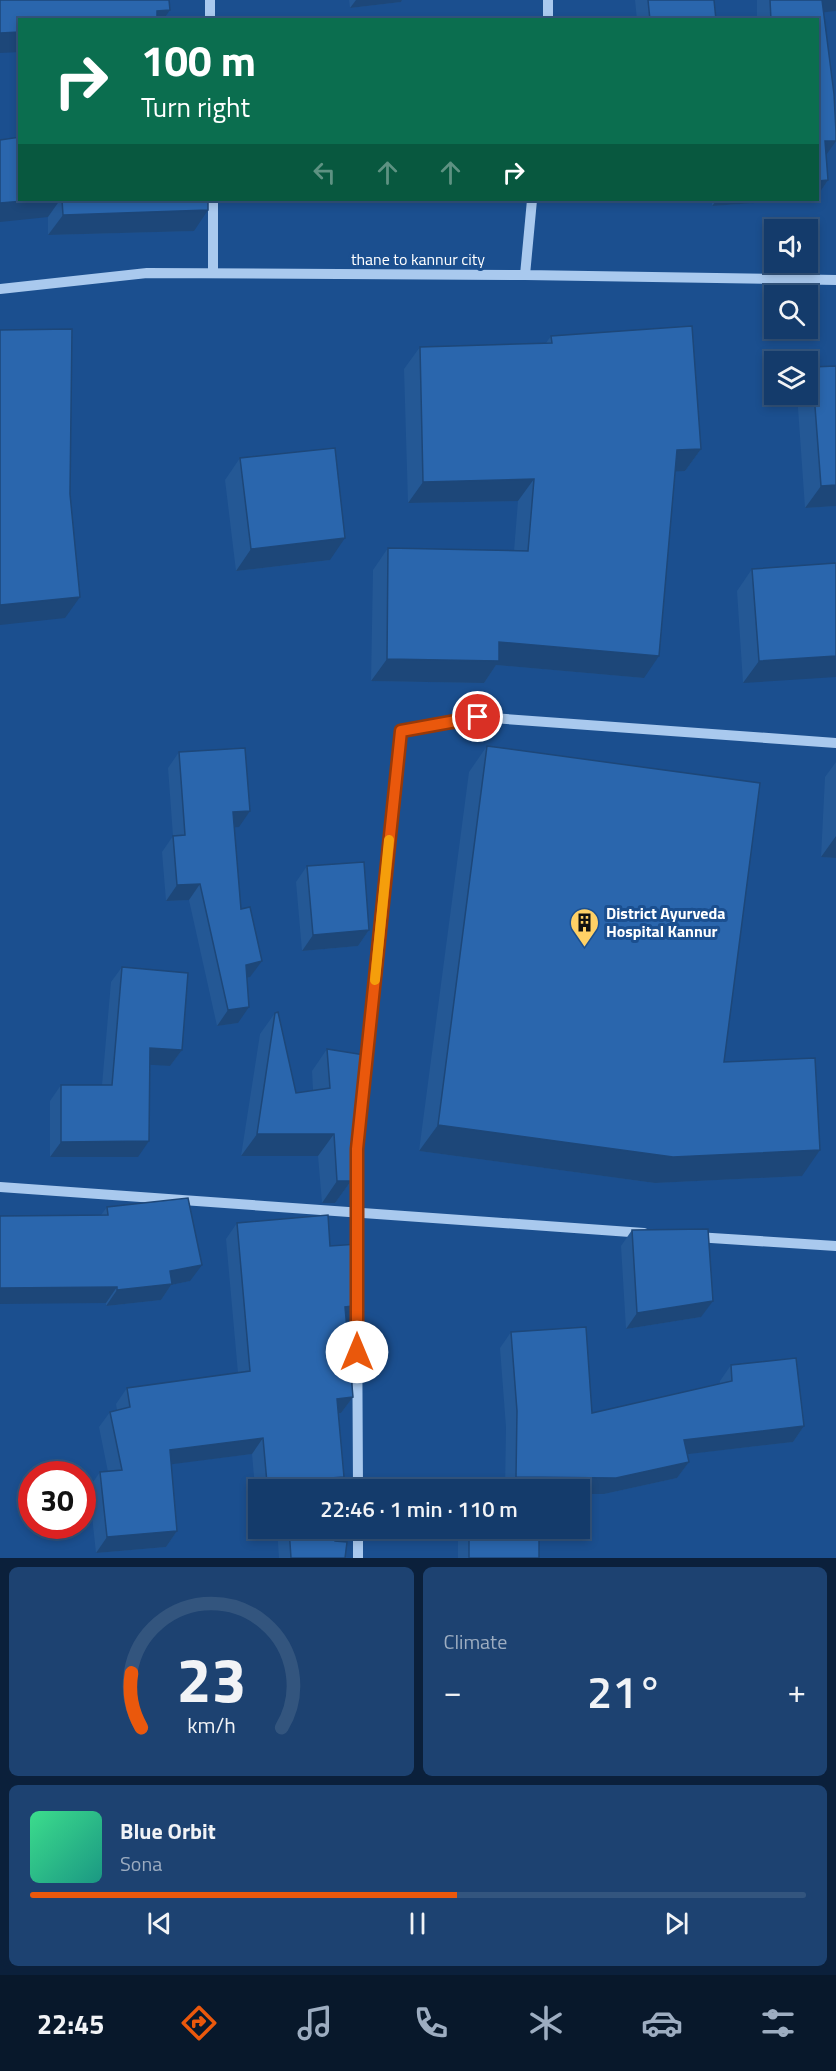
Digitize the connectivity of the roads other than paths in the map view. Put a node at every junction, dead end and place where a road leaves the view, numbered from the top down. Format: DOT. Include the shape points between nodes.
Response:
graph roads {
  1 [pos="210,0"];
  2 [pos="548,0"];
  3 [pos="210,18"];
  4 [pos="548,18"];
  5 [pos="213,201"];
  6 [pos="532,201"];
  7 [pos="213,273"];
  8 [pos="525,275"];
  9 [pos="836,280"];
  10 [pos="0,289"];
  11 [pos="836,743"];
  12 [pos="364,1077"];
  13 [pos="360,1113"];
  14 [pos="0,1187"];
  15 [pos="357,1214"];
  16 [pos="661,1234"];
  17 [pos="684,1236"];
  18 [pos="836,1246"];
  19 [pos="357,1274"];
  20 [pos="357,1286"];
  21 [pos="358,1479"];
  22 [pos="358,1539"];
  23 [pos="358,1558"];
  1 -- 3 [label="street"];
  2 -- 4 [label="street"];
  5 -- 7 [label="street"];
  6 -- 8 [label="street"];
  7 -- 8 [label="street, thane to kannur city"];
  7 -- 10 [label="street, thane to kannur city" via="147,273"];
  8 -- 9 [label="street, thane to kannur city"];
  11 -- 12 [label="street" via="478,717 401,731"];
  13 -- 15 [label="street"];
  14 -- 15 [label="street"];
  15 -- 16 [label="street"];
  15 -- 19 [label="street"];
  17 -- 18 [label="street"];
  20 -- 21 [label="street"];
  22 -- 23 [label="street"];
}
